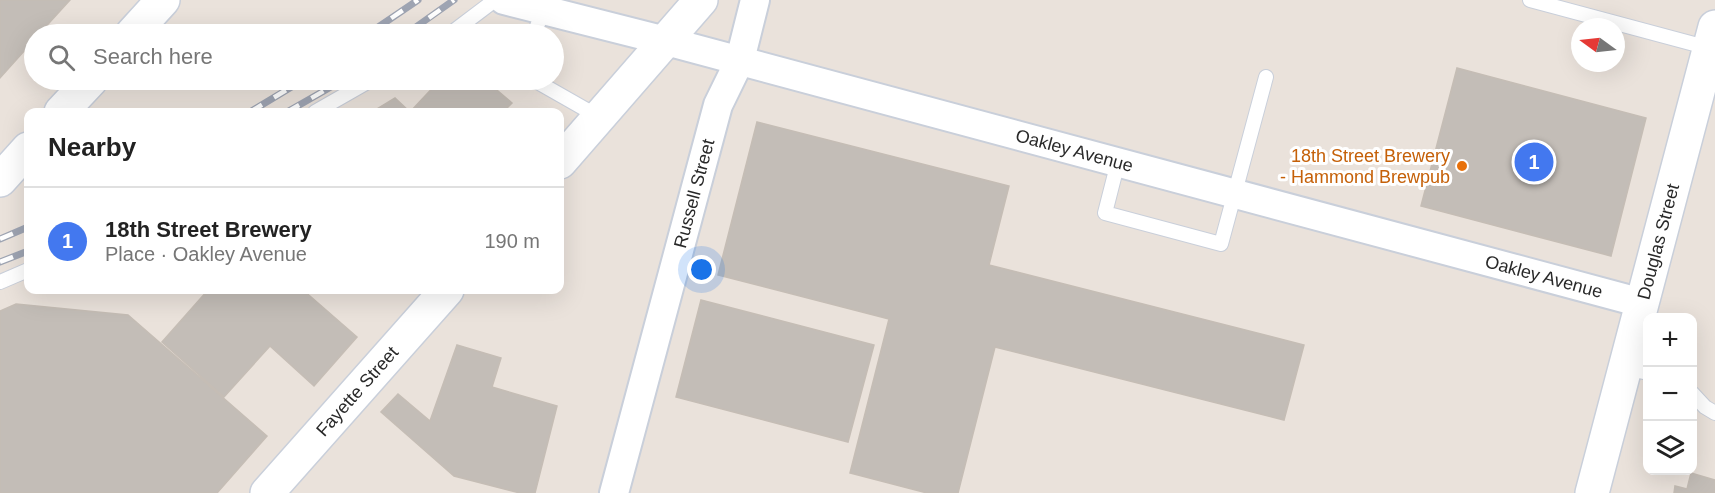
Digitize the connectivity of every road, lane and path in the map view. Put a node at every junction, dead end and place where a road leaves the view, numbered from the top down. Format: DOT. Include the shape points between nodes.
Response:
graph roads {
  1 [pos="164,0"];
  2 [pos="495,0"];
  3 [pos="504,0"];
  4 [pos="701,0"];
  5 [pos="755,0"];
  6 [pos="1530,0"];
  7 [pos="538,23"];
  8 [pos="141,24"];
  9 [pos="463,24"];
  10 [pos="564,27"];
  11 [pos="1712,38"];
  12 [pos="666,41"];
  13 [pos="740,60"];
  14 [pos="1266,77"];
  15 [pos="82,90"];
  16 [pos="354,90"];
  17 [pos="552,90"];
  18 [pos="65,108"];
  19 [pos="322,108"];
  20 [pos="599,117"];
  21 [pos="24,153"];
  22 [pos="564,157"];
  23 [pos="1118,162"];
  24 [pos="0,180"];
  25 [pos="1235,193"];
  26 [pos="24,272"];
  27 [pos="0,282"];
  28 [pos="443,294"];
  29 [pos="1642,303"];
  30 [pos="1636,371"];
  31 [pos="1697,398"];
  32 [pos="1715,413"];
  33 [pos="267,493"];
  34 [pos="614,493"];
  35 [pos="1592,493"];
  1 -- 8 [label="street"];
  2 -- 9 [label="lane"];
  3 -- 7 [label="street, Oakley Avenue"];
  4 -- 12 [label="street"];
  5 -- 13 [label="street, Russell Street"];
  6 -- 11 [label="lane"];
  10 -- 12 [label="street, Oakley Avenue"];
  11 -- 29 [label="street, Douglas Street"];
  12 -- 13 [label="street, Oakley Avenue"];
  12 -- 20 [label="street"];
  13 -- 23 [label="street, Oakley Avenue"];
  13 -- 34 [label="street, Russell Street" via="718,105"];
  14 -- 25 [label="lane"];
  15 -- 18 [label="street"];
  16 -- 19 [label="lane"];
  17 -- 20 [label="lane"];
  20 -- 22 [label="street"];
  21 -- 24 [label="street"];
  23 -- 25 [label="street, Oakley Avenue"];
  23 -- 25 [label="lane" via="1105,213 1221,244"];
  25 -- 29 [label="street, Oakley Avenue"];
  26 -- 27 [label="lane"];
  28 -- 33 [label="street, Fayette Street"];
  29 -- 30 [label="street, Douglas Street"];
  30 -- 35 [label="street, Douglas Street"];
  31 -- 32 [label="lane"];
}
